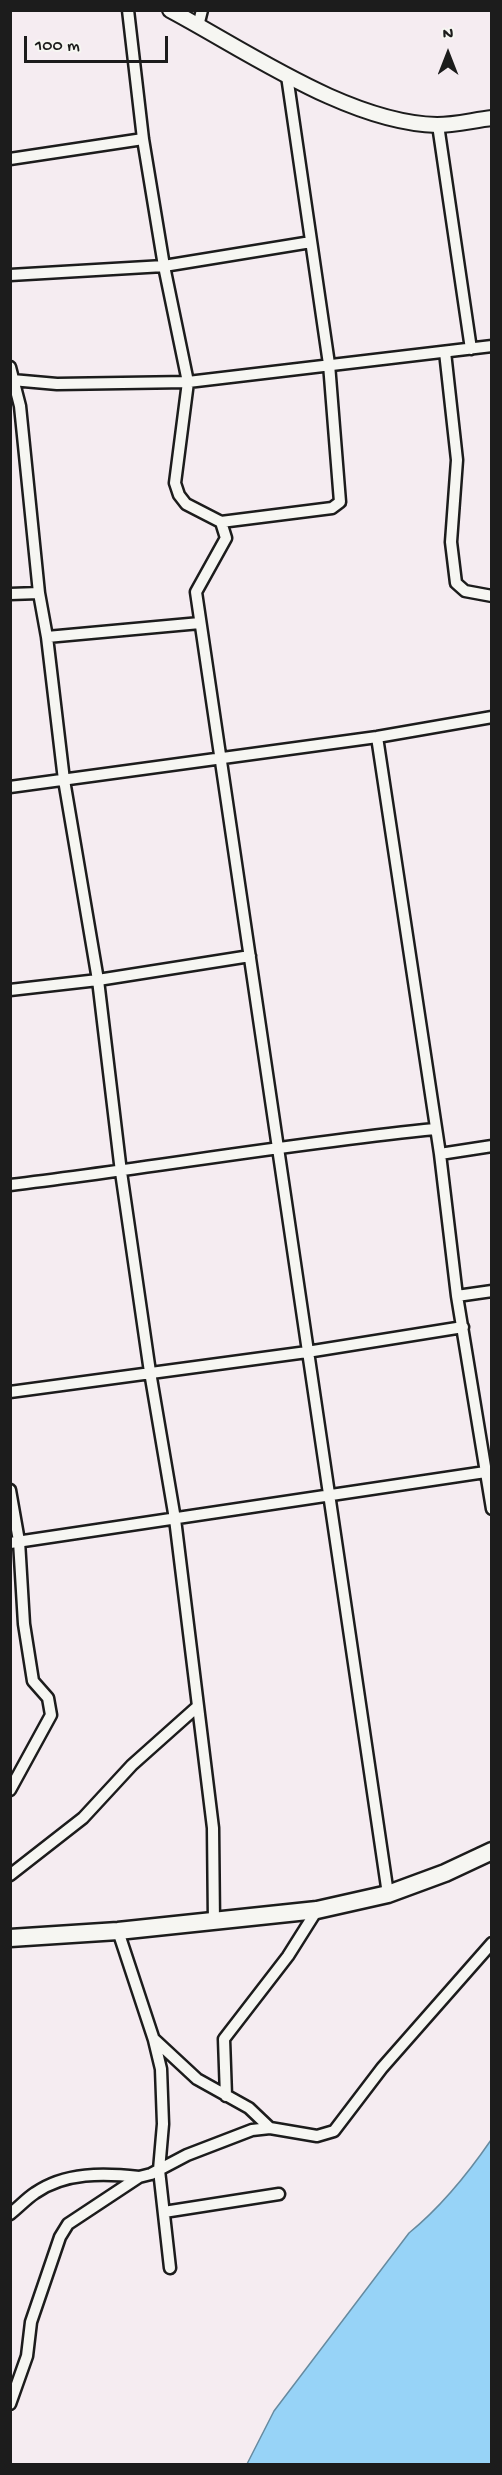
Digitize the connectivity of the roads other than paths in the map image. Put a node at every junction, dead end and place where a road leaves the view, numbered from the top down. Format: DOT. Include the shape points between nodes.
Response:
graph roads {
  1 [pos="128,10"];
  2 [pos="170,10"];
  3 [pos="202,10"];
  4 [pos="198,26"];
  5 [pos="287,76"];
  6 [pos="492,118"];
  7 [pos="438,125"];
  8 [pos="143,139"];
  9 [pos="10,159"];
  10 [pos="311,242"];
  11 [pos="164,266"];
  12 [pos="10,275"];
  13 [pos="492,346"];
  14 [pos="471,349"];
  15 [pos="445,352"];
  16 [pos="329,364"];
  17 [pos="10,367"];
  18 [pos="12,380"];
  19 [pos="188,381"];
  20 [pos="15,406"];
  21 [pos="221,522"];
  22 [pos="39,593"];
  23 [pos="10,594"];
  24 [pos="492,596"];
  25 [pos="200,623"];
  26 [pos="47,637"];
  27 [pos="492,717"];
  28 [pos="377,736"];
  29 [pos="221,758"];
  30 [pos="64,780"];
  31 [pos="10,787"];
  32 [pos="250,956"];
  33 [pos="98,980"];
  34 [pos="10,990"];
  35 [pos="435,1129"];
  36 [pos="492,1146"];
  37 [pos="277,1147"];
  38 [pos="440,1154"];
  39 [pos="121,1172"];
  40 [pos="10,1185"];
  41 [pos="492,1291"];
  42 [pos="457,1296"];
  43 [pos="463,1327"];
  44 [pos="307,1352"];
  45 [pos="150,1372"];
  46 [pos="10,1392"];
  47 [pos="489,1471"];
  48 [pos="10,1490"];
  49 [pos="330,1496"];
  50 [pos="492,1509"];
  51 [pos="175,1519"];
  52 [pos="15,1542"];
  53 [pos="197,1707"];
  54 [pos="12,1783"];
  55 [pos="492,1851"];
  56 [pos="10,1875"];
  57 [pos="388,1894"];
  58 [pos="317,1910"];
  59 [pos="214,1923"];
  60 [pos="118,1931"];
  61 [pos="10,1938"];
  62 [pos="492,1943"];
  63 [pos="154,2040"];
  64 [pos="226,2096"];
  65 [pos="270,2128"];
  66 [pos="159,2170"];
  67 [pos="139,2177"];
  68 [pos="279,2194"];
  69 [pos="164,2211"];
  70 [pos="10,2214"];
  71 [pos="170,2268"];
  72 [pos="10,2404"];
  1 -- 8 [label="street"];
  2 -- 4 [label="main road"];
  3 -- 4 [label="street"];
  4 -- 5 [label="main road"];
  5 -- 7 [label="main road" via="368,111"];
  5 -- 10 [label="street"];
  6 -- 7 [label="main road"];
  7 -- 14 [label="street"];
  8 -- 9 [label="street"];
  8 -- 11 [label="street"];
  10 -- 11 [label="street"];
  10 -- 16 [label="street"];
  11 -- 12 [label="street"];
  11 -- 19 [label="street"];
  13 -- 14 [label="street"];
  14 -- 15 [label="street"];
  15 -- 16 [label="street"];
  15 -- 24 [label="street" via="457,460 452,560 456,583 465,591"];
  16 -- 19 [label="street"];
  16 -- 21 [label="street" via="340,502 332,508"];
  17 -- 18 [label="street"];
  18 -- 19 [label="street" via="57,384"];
  18 -- 20 [label="street"];
  19 -- 21 [label="street" via="175,483 186,504"];
  20 -- 22 [label="street"];
  21 -- 25 [label="street" via="225,538 196,592"];
  22 -- 23 [label="street"];
  22 -- 26 [label="street"];
  25 -- 26 [label="street"];
  25 -- 29 [label="street"];
  26 -- 30 [label="street"];
  27 -- 28 [label="street"];
  28 -- 29 [label="street"];
  28 -- 35 [label="street"];
  29 -- 30 [label="street"];
  29 -- 32 [label="street"];
  30 -- 31 [label="street"];
  30 -- 33 [label="street"];
  32 -- 33 [label="street"];
  32 -- 37 [label="street"];
  33 -- 34 [label="street"];
  33 -- 39 [label="street"];
  35 -- 37 [label="street"];
  35 -- 38 [label="street"];
  36 -- 38 [label="street"];
  37 -- 39 [label="street"];
  37 -- 44 [label="street"];
  38 -- 42 [label="street"];
  39 -- 40 [label="street"];
  39 -- 45 [label="street"];
  41 -- 42 [label="street"];
  42 -- 43 [label="street"];
  43 -- 44 [label="street"];
  43 -- 47 [label="street"];
  44 -- 45 [label="street"];
  44 -- 49 [label="street"];
  45 -- 46 [label="street"];
  45 -- 51 [label="street"];
  47 -- 49 [label="street"];
  47 -- 50 [label="street"];
  48 -- 52 [label="street"];
  49 -- 51 [label="street"];
  49 -- 57 [label="street"];
  51 -- 52 [label="street"];
  51 -- 53 [label="street"];
  52 -- 54 [label="street" via="33,1681 48,1698 51,1715"];
  53 -- 56 [label="street" via="132,1765 83,1818"];
  53 -- 59 [label="street" via="213,1828"];
  55 -- 57 [label="highway"];
  57 -- 58 [label="highway"];
  58 -- 59 [label="highway"];
  58 -- 64 [label="street" via="288,1956 224,2039"];
  59 -- 60 [label="highway"];
  60 -- 61 [label="highway"];
  60 -- 63 [label="street"];
  62 -- 65 [label="street" via="382,2068 334,2131 317,2136"];
  63 -- 64 [label="street" via="197,2079"];
  63 -- 66 [label="street" via="162,2090"];
  64 -- 65 [label="street" via="249,2109"];
  65 -- 66 [label="street" via="252,2130 187,2154"];
  66 -- 67 [label="street"];
  66 -- 69 [label="street"];
  67 -- 70 [label="street" via="95,2175 58,2181 35,2193"];
  67 -- 72 [label="street" via="68,2224 60,2237 31,2322 27,2356"];
  68 -- 69 [label="street"];
  69 -- 71 [label="street"];
}
